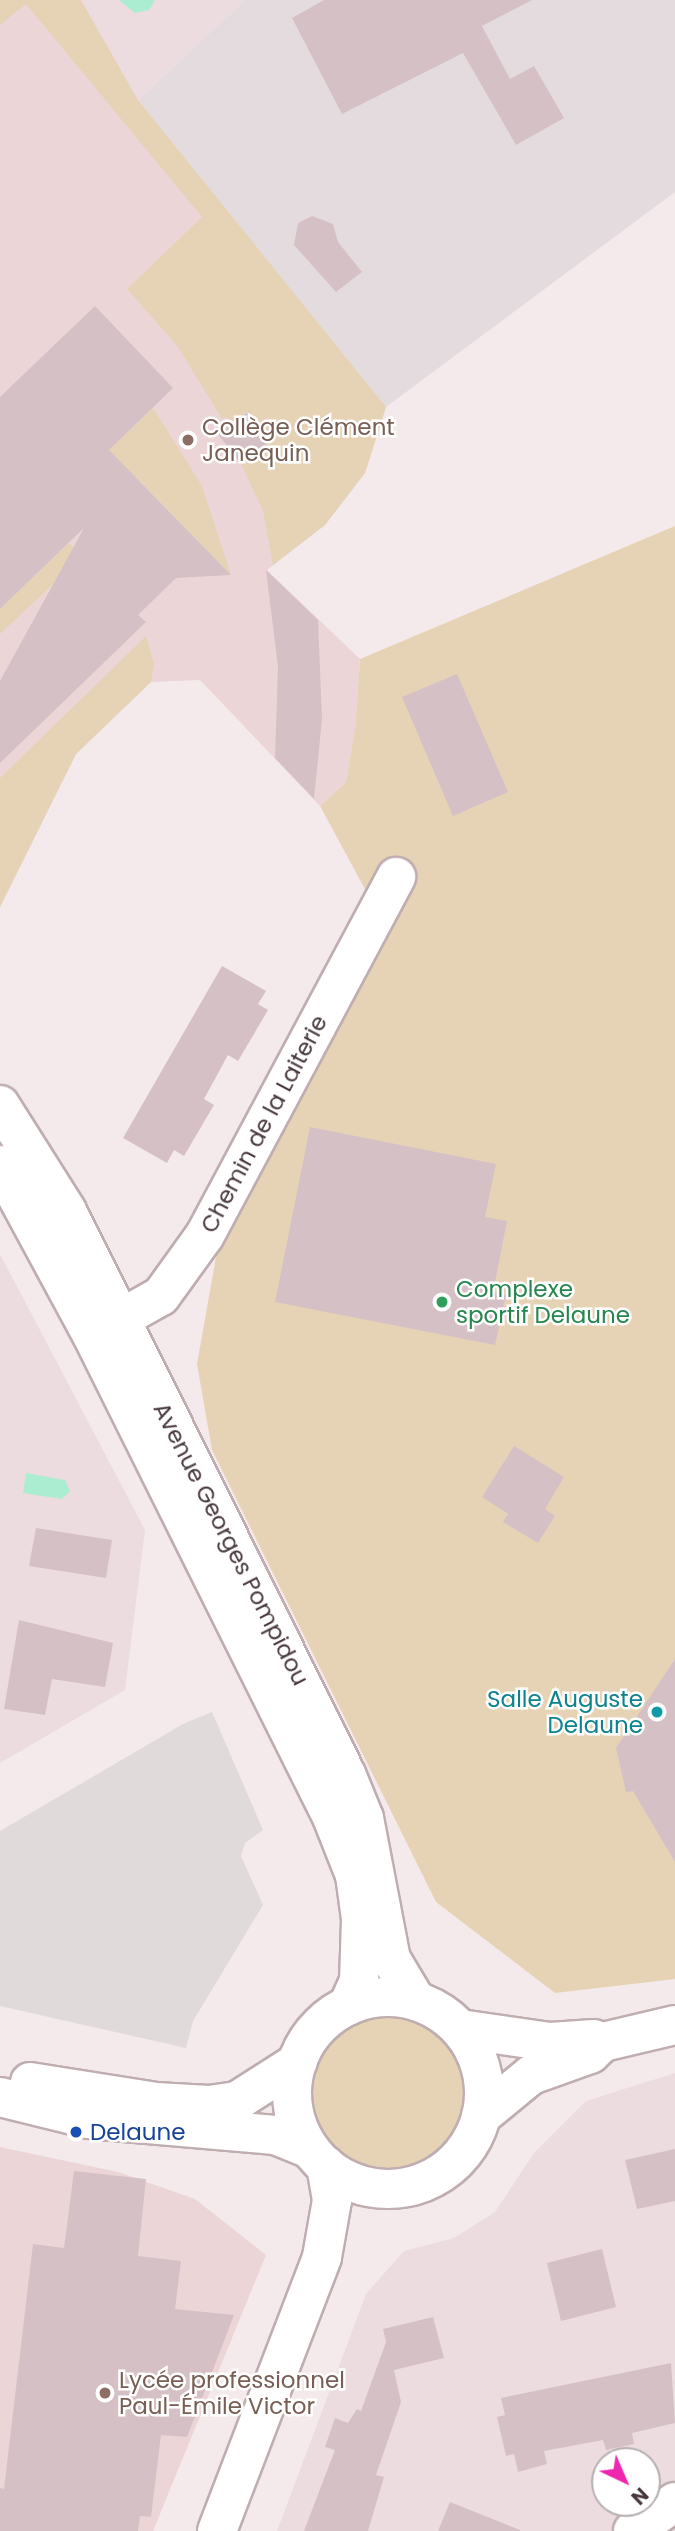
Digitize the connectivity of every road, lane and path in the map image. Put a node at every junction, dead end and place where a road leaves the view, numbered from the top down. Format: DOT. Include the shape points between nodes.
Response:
graph roads {
  1 [pos="396,877"];
  2 [pos="0,1105"];
  3 [pos="0,1165"];
  4 [pos="105,1328"];
  5 [pos="416,2001"];
  6 [pos="348,2006"];
  7 [pos="675,2025"];
  8 [pos="460,2029"];
  9 [pos="603,2042"];
  10 [pos="298,2062"];
  11 [pos="0,2072"];
  12 [pos="0,2097"];
  13 [pos="481,2116"];
  14 [pos="318,2157"];
  15 [pos="406,2187"];
  16 [pos="322,2257"];
  17 [pos="675,2502"];
  18 [pos="217,2531"];
  19 [pos="633,2531"];
  1 -- 4 [label="street, Chemin de la Laiterie" via="205,1235 169,1289"];
  2 -- 4 [label="street, Avenue Georges Pompidou" via="67,1211"];
  3 -- 4 [label="street, Avenue Georges Pompidou"];
  4 -- 5 [label="street, Avenue Georges Pompidou" via="346,1774 374,1857 391,1959"];
  4 -- 6 [label="street, Avenue Georges Pompidou" via="355,1875 362,1945 359,1981"];
  5 -- 6 [label="street" via="381,1997"];
  5 -- 8 [label="street"];
  6 -- 10 [label="street" via="313,2033"];
  7 -- 9 [label="street"];
  8 -- 9 [label="street" via="550,2042 588,2037"];
  8 -- 13 [label="street" via="481,2070"];
  9 -- 13 [label="street" via="590,2053 531,2075"];
  10 -- 11 [label="street" via="237,2101 209,2105 35,2084"];
  10 -- 14 [label="street" via="295,2112"];
  12 -- 14 [label="street" via="89,2119 275,2135"];
  13 -- 15 [label="street" via="471,2141 454,2162 432,2178"];
  14 -- 15 [label="street" via="363,2186"];
  14 -- 16 [label="street" via="332,2200"];
  15 -- 16 [label="street" via="366,2208 339,2232"];
  16 -- 18 [label="street"];
  17 -- 19 [label="street"];
}
